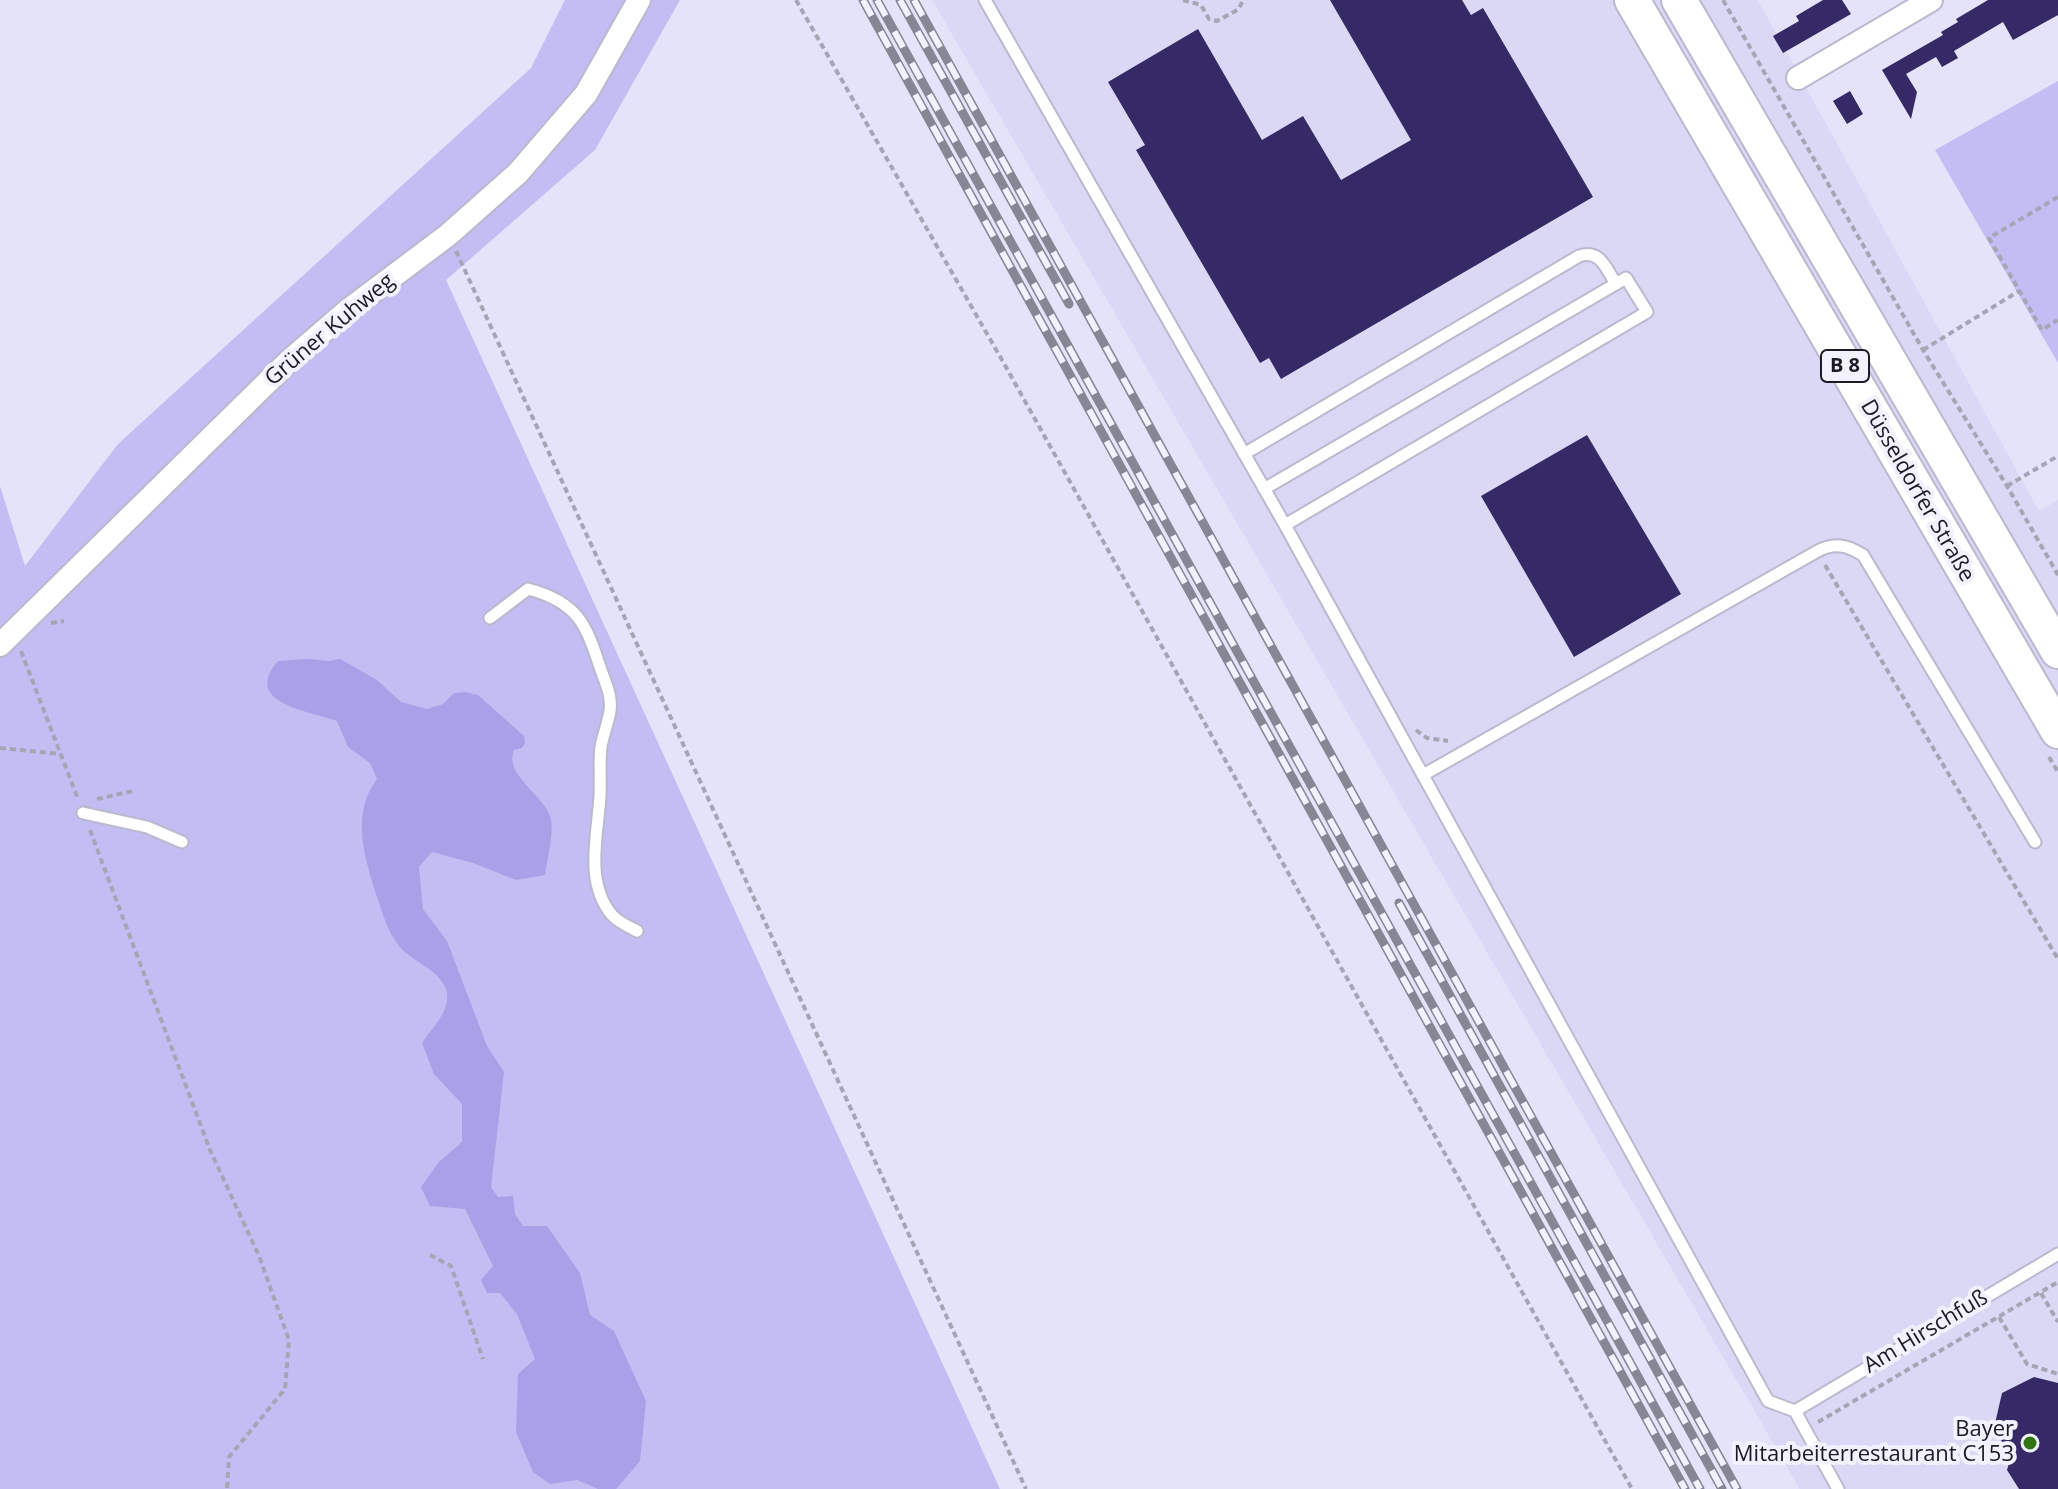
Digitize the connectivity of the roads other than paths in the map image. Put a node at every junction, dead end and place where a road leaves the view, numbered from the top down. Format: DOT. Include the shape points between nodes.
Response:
graph roads {
  1 [pos="639,0"];
  2 [pos="985,0"];
  3 [pos="1632,0"];
  4 [pos="1679,0"];
  5 [pos="1918,3"];
  6 [pos="1798,78"];
  7 [pos="1616,284"];
  8 [pos="1244,454"];
  9 [pos="1264,489"];
  10 [pos="1285,525"];
  11 [pos="490,618"];
  12 [pos="7,638"];
  13 [pos="2058,651"];
  14 [pos="2058,731"];
  15 [pos="1423,775"];
  16 [pos="83,813"];
  17 [pos="182,842"];
  18 [pos="2035,842"];
  19 [pos="637,931"];
  20 [pos="2058,1254"];
  21 [pos="1795,1411"];
  22 [pos="1838,1489"];
  1 -- 12 [label="street, Grüner Kuhweg" via="571,114 518,173 289,361"];
  2 -- 8 [label="lane"];
  3 -- 14 [label="main road, Düsseldorfer Straße / B 8"];
  4 -- 13 [label="main road, Düsseldorfer Straße / B 8"];
  5 -- 6 [label="street"];
  7 -- 8 [label="lane" via="1598,256 1579,256"];
  7 -- 9 [label="lane"];
  7 -- 10 [label="lane" via="1626,278 1647,312"];
  8 -- 9 [label="lane"];
  9 -- 10 [label="lane"];
  10 -- 15 [label="lane"];
  11 -- 19 [label="lane" via="528,589 553,596 575,613 594,645 610,693 600,751 597,876 612,915"];
  15 -- 18 [label="lane" via="1827,546 1847,546 1863,555"];
  15 -- 21 [label="lane" via="1768,1401"];
  16 -- 17 [label="lane" via="147,827"];
  20 -- 21 [label="lane, Am Hirschfuß"];
  21 -- 22 [label="lane"];
}
